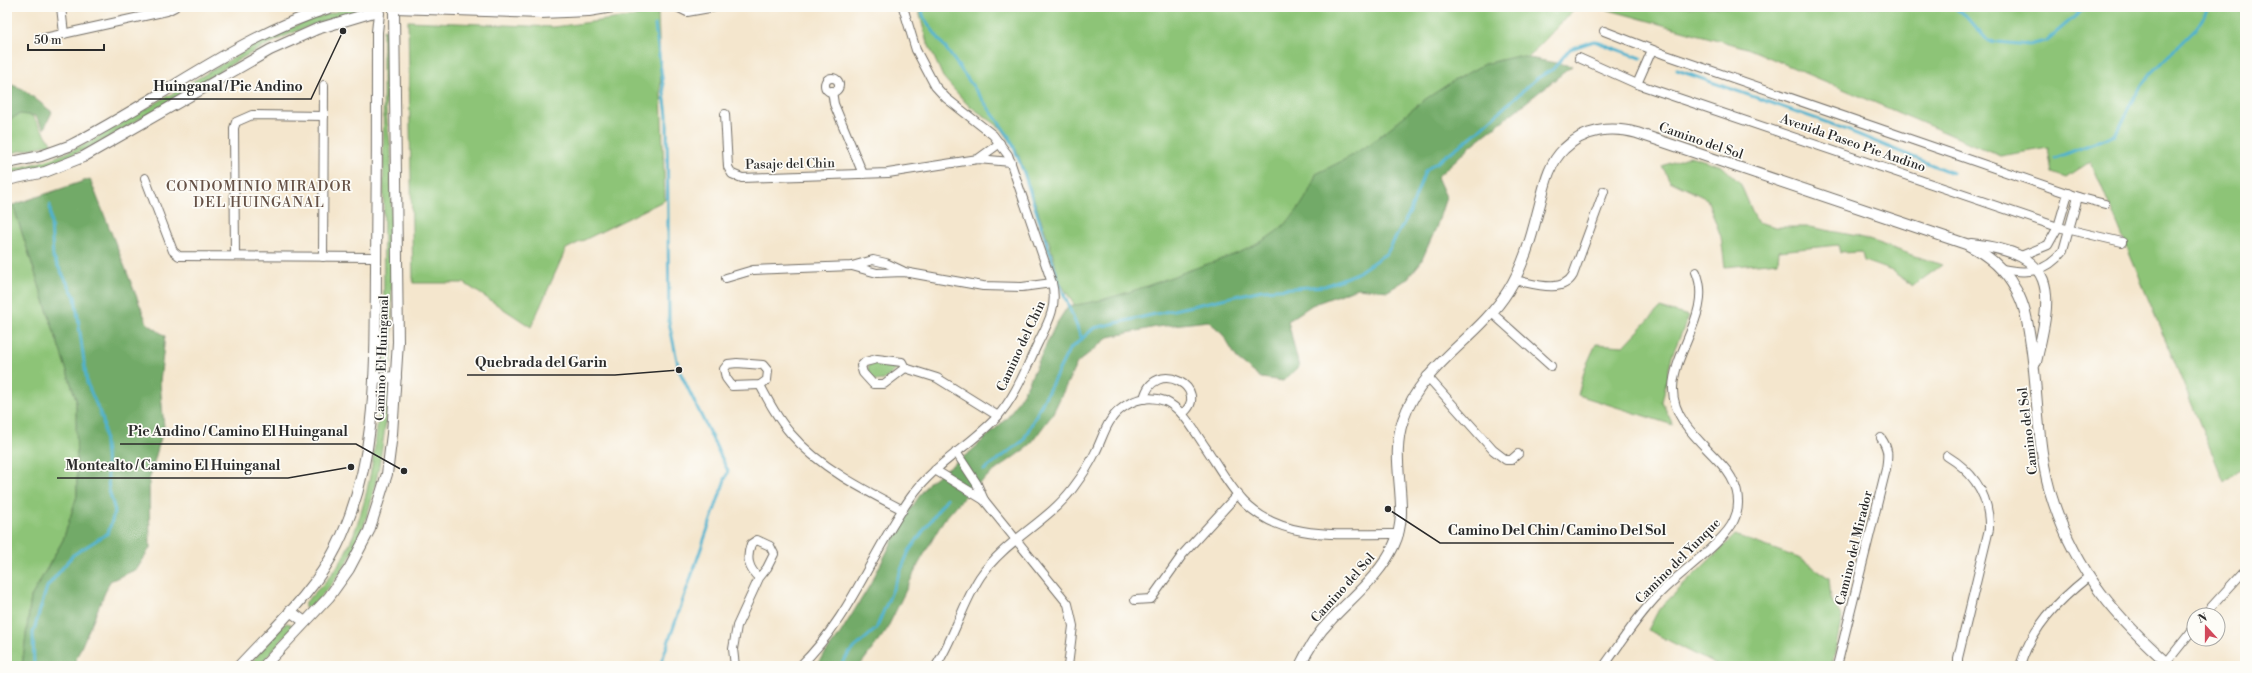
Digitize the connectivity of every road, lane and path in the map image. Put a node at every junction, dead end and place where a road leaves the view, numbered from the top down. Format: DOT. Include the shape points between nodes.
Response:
graph roads {
  1 [pos="61,7"];
  2 [pos="175,7"];
  3 [pos="332,7"];
  4 [pos="619,7"];
  5 [pos="677,7"];
  6 [pos="715,7"];
  7 [pos="903,7"];
  8 [pos="395,9"];
  9 [pos="377,10"];
  10 [pos="1604,31"];
  11 [pos="64,34"];
  12 [pos="40,39"];
  13 [pos="1652,50"];
  14 [pos="1580,58"];
  15 [pos="1638,84"];
  16 [pos="324,85"];
  17 [pos="832,91"];
  18 [pos="725,114"];
  19 [pos="324,116"];
  20 [pos="1000,143"];
  21 [pos="978,159"];
  22 [pos="1011,162"];
  23 [pos="7,163"];
  24 [pos="863,174"];
  25 [pos="145,178"];
  26 [pos="7,180"];
  27 [pos="1604,191"];
  28 [pos="2068,193"];
  29 [pos="2078,197"];
  30 [pos="2105,204"];
  31 [pos="2058,227"];
  32 [pos="2069,230"];
  33 [pos="2122,242"];
  34 [pos="1966,244"];
  35 [pos="235,256"];
  36 [pos="2021,256"];
  37 [pos="322,257"];
  38 [pos="376,257"];
  39 [pos="852,266"];
  40 [pos="2002,269"];
  41 [pos="2038,271"];
  42 [pos="904,272"];
  43 [pos="1696,272"];
  44 [pos="726,278"];
  45 [pos="1514,280"];
  46 [pos="1052,283"];
  47 [pos="1492,313"];
  48 [pos="1551,366"];
  49 [pos="905,368"];
  50 [pos="2035,368"];
  51 [pos="1427,376"];
  52 [pos="396,377"];
  53 [pos="374,378"];
  54 [pos="760,384"];
  55 [pos="1144,399"];
  56 [pos="1182,414"];
  57 [pos="998,416"];
  58 [pos="1881,438"];
  59 [pos="956,452"];
  60 [pos="1518,454"];
  61 [pos="1947,456"];
  62 [pos="934,470"];
  63 [pos="1238,494"];
  64 [pos="984,500"];
  65 [pos="903,510"];
  66 [pos="1398,534"];
  67 [pos="1016,539"];
  68 [pos="2245,570"];
  69 [pos="2088,577"];
  70 [pos="759,578"];
  71 [pos="1135,600"];
  72 [pos="2211,607"];
  73 [pos="290,611"];
  74 [pos="305,622"];
  75 [pos="2186,640"];
  76 [pos="2169,664"];
  77 [pos="239,666"];
  78 [pos="264,666"];
  79 [pos="735,666"];
  80 [pos="800,666"];
  81 [pos="936,666"];
  82 [pos="1068,666"];
  83 [pos="1300,666"];
  84 [pos="1604,666"];
  85 [pos="1837,666"];
  86 [pos="1958,666"];
  87 [pos="2020,666"];
  1 -- 11 [label="street"];
  2 -- 11 [label="street"];
  3 -- 23 [label="street" via="260,37 69,146 41,156"];
  4 -- 8 [label="street" via="589,12 540,14"];
  5 -- 6 [label="street" via="687,12"];
  7 -- 20 [label="street, Camino del Chin" via="916,50 935,86"];
  8 -- 9 [label="street" via="388,15"];
  8 -- 52 [label="street, Camino El Huinganal"];
  9 -- 26 [label="street" via="317,29 270,50 83,157 44,172"];
  9 -- 38 [label="street, Camino El Huinganal"];
  10 -- 13 [label="street, Avenida Paseo Pie Andino"];
  11 -- 12 [label="street"];
  13 -- 15 [label="street"];
  13 -- 28 [label="street, Avenida Paseo Pie Andino"];
  14 -- 15 [label="street, Avenida Paseo Pie Andino"];
  15 -- 31 [label="street, Avenida Paseo Pie Andino"];
  16 -- 19 [label="street"];
  17 -- 24 [label="street, Pasaje del Chin" via="834,104"];
  18 -- 24 [label="street, Pasaje del Chin" via="727,163 729,171 735,176 742,178"];
  19 -- 35 [label="street" via="252,115 236,122"];
  19 -- 37 [label="street"];
  20 -- 21 [label="street, Pasaje del Chin"];
  20 -- 22 [label="street, Camino del Chin"];
  21 -- 22 [label="street, Pasaje del Chin"];
  21 -- 24 [label="street, Pasaje del Chin" via="913,170"];
  22 -- 46 [label="street, Camino del Chin"];
  25 -- 35 [label="street" via="173,251 179,256"];
  27 -- 45 [label="street" via="1568,282 1560,286 1551,286"];
  28 -- 29 [label="street, Avenida Paseo Pie Andino"];
  28 -- 31 [label="street"];
  29 -- 30 [label="street, Avenida Paseo Pie Andino"];
  29 -- 32 [label="street"];
  31 -- 32 [label="street, Avenida Paseo Pie Andino"];
  31 -- 36 [label="street" via="2048,245"];
  32 -- 33 [label="street, Avenida Paseo Pie Andino"];
  32 -- 41 [label="street" via="2063,251 2058,258"];
  34 -- 36 [label="street, Camino del Sol" via="1991,247"];
  34 -- 40 [label="street, Camino del Sol"];
  34 -- 45 [label="street, Camino del Sol" via="1637,133 1606,129 1592,132 1574,141 1562,150 1552,164 1525,256"];
  35 -- 37 [label="street"];
  36 -- 41 [label="street, Camino del Sol"];
  37 -- 38 [label="street"];
  38 -- 53 [label="street, Camino El Huinganal"];
  39 -- 42 [label="street" via="877,273"];
  39 -- 42 [label="street" via="876,260"];
  39 -- 44 [label="street" via="753,270"];
  40 -- 41 [label="street" via="2022,273"];
  40 -- 50 [label="street, Camino del Sol" via="2022,301"];
  41 -- 50 [label="street, Camino del Sol" via="2045,289 2047,308"];
  42 -- 46 [label="street" via="983,286 1022,287"];
  43 -- 84 [label="street, Camino del Yunque" via="1701,296 1676,372 1673,398 1682,420 1731,476 1737,491 1737,515 1725,534 1652,602"];
  45 -- 47 [label="street, Camino del Sol"];
  46 -- 57 [label="street, Camino del Chin" via="1055,296 1053,312 1012,396"];
  47 -- 48 [label="street"];
  47 -- 51 [label="street, Camino del Sol"];
  49 -- 49 [label="street" via="902,362 896,360 865,362 861,366 867,378 879,385"];
  49 -- 57 [label="street" via="937,378"];
  50 -- 69 [label="street, Camino del Sol" via="2040,436 2048,486 2066,534"];
  51 -- 60 [label="street" via="1494,450 1506,460 1511,460"];
  51 -- 66 [label="street, Camino del Sol" via="1406,410 1399,436 1397,461 1401,517"];
  52 -- 53 [label="street"];
  52 -- 74 [label="street, Camino El Huinganal" via="391,454 377,512 349,569 329,597"];
  53 -- 73 [label="street, Camino El Huinganal" via="368,444 353,509 337,546 317,581"];
  54 -- 54 [label="street" via="769,376 763,365 737,363 725,366 726,378 732,386"];
  54 -- 65 [label="street" via="784,426 798,442 846,478"];
  55 -- 56 [label="street" via="1164,401"];
  55 -- 56 [label="street" via="1148,387 1154,381 1166,378 1176,380 1185,386 1191,396 1190,406"];
  55 -- 67 [label="street" via="1126,405 1115,414 1091,460 1069,493 1046,516"];
  56 -- 63 [label="street"];
  57 -- 59 [label="street, Camino del Chin"];
  58 -- 85 [label="street, Camino del Mirador" via="1888,450 1886,469"];
  59 -- 62 [label="street, Camino del Chin"];
  59 -- 64 [label="street" via="977,484"];
  61 -- 86 [label="street" via="1961,464 1973,476 1983,491 1990,516"];
  62 -- 64 [label="street"];
  62 -- 65 [label="street, Camino del Chin"];
  63 -- 66 [label="street" via="1265,518 1291,530"];
  63 -- 71 [label="street" via="1183,554 1151,599"];
  64 -- 67 [label="street"];
  65 -- 80 [label="street, Camino del Chin" via="848,606 826,637"];
  66 -- 83 [label="street, Camino del Sol" via="1391,553 1380,570 1319,633"];
  67 -- 81 [label="street" via="997,556 980,577"];
  67 -- 82 [label="street" via="1064,598 1071,611 1073,626"];
  68 -- 72 [label="street"];
  69 -- 76 [label="street, Camino del Sol" via="2118,614"];
  69 -- 87 [label="street" via="2046,616 2029,641"];
  70 -- 79 [label="street" via="737,626 733,649"];
  73 -- 74 [label="street"];
  73 -- 77 [label="street, Camino El Huinganal"];
  74 -- 78 [label="street, Camino El Huinganal"];
  75 -- 76 [label="street"];
}
